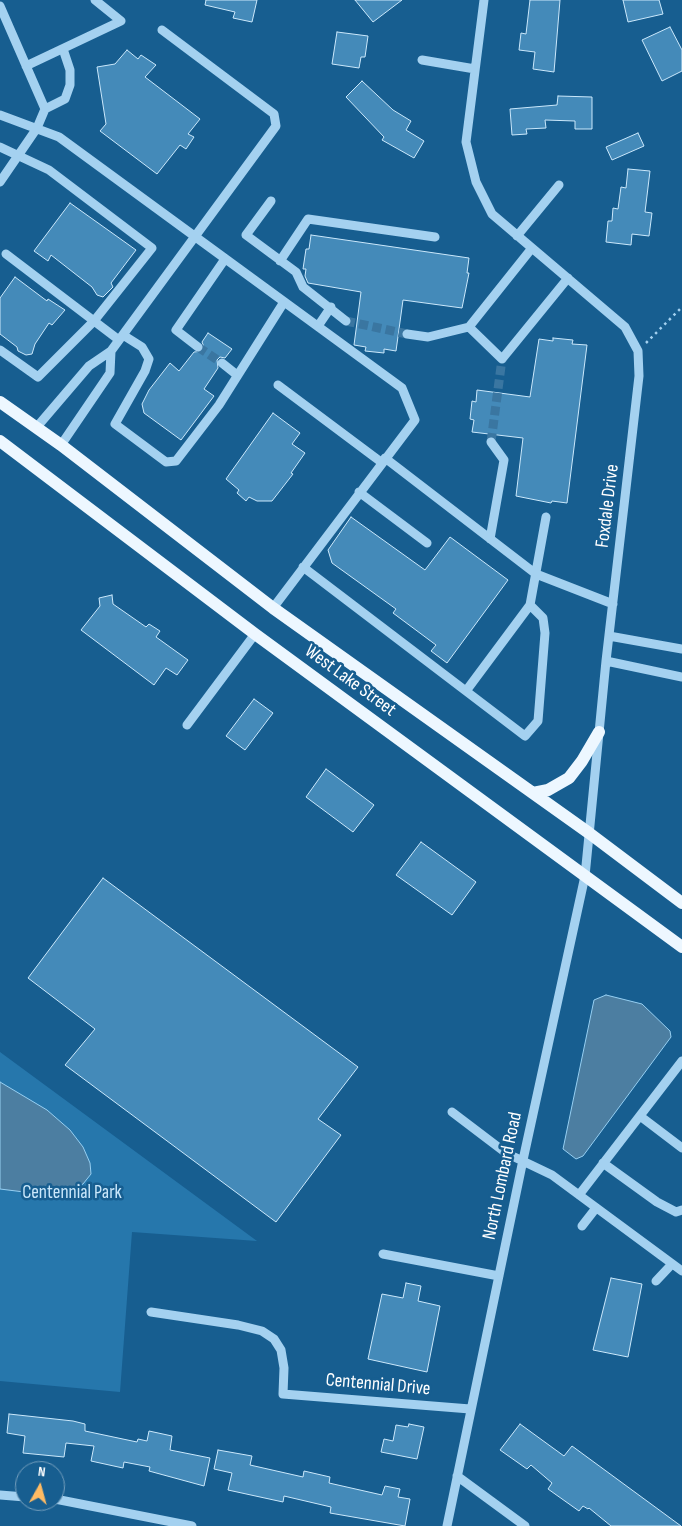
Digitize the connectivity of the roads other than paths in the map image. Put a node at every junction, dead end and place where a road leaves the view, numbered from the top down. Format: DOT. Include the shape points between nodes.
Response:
graph roads {
  1 [pos="95,0"];
  2 [pos="484,0"];
  3 [pos="0,6"];
  4 [pos="162,30"];
  5 [pos="63,49"];
  6 [pos="422,60"];
  7 [pos="26,66"];
  8 [pos="475,70"];
  9 [pos="44,109"];
  10 [pos="0,115"];
  11 [pos="37,128"];
  12 [pos="0,147"];
  13 [pos="20,155"];
  14 [pos="0,182"];
  15 [pos="559,185"];
  16 [pos="271,201"];
  17 [pos="517,236"];
  18 [pos="196,237"];
  19 [pos="435,237"];
  20 [pos="532,248"];
  21 [pos="6,254"];
  22 [pos="226,259"];
  23 [pos="280,260"];
  24 [pos="568,278"];
  25 [pos="284,302"];
  26 [pos="331,307"];
  27 [pos="94,321"];
  28 [pos="346,321"];
  29 [pos="318,326"];
  30 [pos="469,328"];
  31 [pos="407,334"];
  32 [pos="121,337"];
  33 [pos="198,346"];
  34 [pos="0,350"];
  35 [pos="111,351"];
  36 [pos="222,364"];
  37 [pos="236,375"];
  38 [pos="278,385"];
  39 [pos="0,402"];
  40 [pos="36,428"];
  41 [pos="0,441"];
  42 [pos="492,442"];
  43 [pos="61,445"];
  44 [pos="383,460"];
  45 [pos="359,492"];
  46 [pos="546,517"];
  47 [pos="490,539"];
  48 [pos="427,543"];
  49 [pos="303,567"];
  50 [pos="536,574"];
  51 [pos="613,604"];
  52 [pos="530,605"];
  53 [pos="273,608"];
  54 [pos="255,634"];
  55 [pos="609,636"];
  56 [pos="682,649"];
  57 [pos="606,661"];
  58 [pos="682,677"];
  59 [pos="466,692"];
  60 [pos="186,725"];
  61 [pos="599,732"];
  62 [pos="533,793"];
  63 [pos="589,833"];
  64 [pos="585,876"];
  65 [pos="682,903"];
  66 [pos="682,947"];
  67 [pos="682,1061"];
  68 [pos="452,1112"];
  69 [pos="640,1116"];
  70 [pos="682,1148"];
  71 [pos="523,1160"];
  72 [pos="603,1163"];
  73 [pos="579,1195"];
  74 [pos="596,1208"];
  75 [pos="682,1210"];
  76 [pos="582,1226"];
  77 [pos="384,1254"];
  78 [pos="672,1264"];
  79 [pos="682,1270"];
  80 [pos="499,1276"];
  81 [pos="656,1281"];
  82 [pos="151,1312"];
  83 [pos="470,1409"];
  84 [pos="457,1476"];
  85 [pos="0,1495"];
  86 [pos="15,1496"];
  87 [pos="65,1501"];
  88 [pos="192,1526"];
  89 [pos="447,1526"];
  90 [pos="525,1526"];
  1 -- 5 [label="street" via="121,21"];
  2 -- 8 [label="street, Foxdale Drive"];
  3 -- 7 [label="street"];
  4 -- 18 [label="street" via="274,114 276,126"];
  5 -- 7 [label="street"];
  5 -- 9 [label="street" via="70,70 70,85 65,99"];
  6 -- 8 [label="street"];
  7 -- 9 [label="street"];
  8 -- 17 [label="street, Foxdale Drive" via="466,142 474,174 492,214"];
  9 -- 11 [label="street"];
  10 -- 11 [label="street"];
  11 -- 13 [label="street"];
  11 -- 18 [label="street" via="59,137"];
  12 -- 13 [label="street"];
  13 -- 14 [label="street"];
  13 -- 27 [label="street" via="49,170 152,248"];
  15 -- 17 [label="street"];
  16 -- 23 [label="street" via="246,235"];
  17 -- 20 [label="street, Foxdale Drive"];
  18 -- 22 [label="street"];
  18 -- 32 [label="street"];
  19 -- 23 [label="street" via="308,219"];
  20 -- 24 [label="street, Foxdale Drive"];
  20 -- 30 [label="street"];
  21 -- 27 [label="street"];
  22 -- 25 [label="street"];
  22 -- 33 [label="street" via="176,330"];
  23 -- 26 [label="street" via="296,272 303,287"];
  24 -- 30 [label="street" via="502,359"];
  24 -- 51 [label="street, Foxdale Drive" via="625,327 638,351 639,376"];
  25 -- 29 [label="street"];
  25 -- 37 [label="street"];
  26 -- 28 [label="street"];
  26 -- 29 [label="street"];
  27 -- 32 [label="street"];
  27 -- 34 [label="street" via="38,377"];
  29 -- 44 [label="street" via="402,388 415,420"];
  30 -- 31 [label="street" via="428,338"];
  32 -- 35 [label="street"];
  32 -- 37 [label="street" via="142,347 149,359 116,424 166,462 176,461 219,405"];
  35 -- 40 [label="street" via="89,366"];
  35 -- 43 [label="street" via="110,373"];
  36 -- 37 [label="street"];
  38 -- 44 [label="street"];
  39 -- 40 [label="main road, West Lake Street"];
  40 -- 43 [label="main road, West Lake Street"];
  41 -- 54 [label="main road, West Lake Street"];
  42 -- 47 [label="street" via="504,460"];
  43 -- 53 [label="main road, West Lake Street"];
  44 -- 45 [label="street"];
  44 -- 47 [label="street"];
  45 -- 48 [label="street"];
  45 -- 49 [label="street"];
  46 -- 50 [label="street"];
  47 -- 50 [label="street"];
  49 -- 53 [label="street"];
  49 -- 59 [label="street"];
  50 -- 51 [label="street"];
  50 -- 52 [label="street"];
  51 -- 55 [label="street, Foxdale Drive"];
  52 -- 59 [label="street"];
  52 -- 59 [label="street" via="543,618 545,633 538,721 525,736"];
  53 -- 62 [label="main road, West Lake Street"];
  54 -- 60 [label="street"];
  54 -- 64 [label="main road, West Lake Street"];
  55 -- 56 [label="street"];
  55 -- 57 [label="street, Foxdale Drive"];
  57 -- 58 [label="street"];
  57 -- 61 [label="street, Foxdale Drive"];
  61 -- 62 [label="main road" via="569,778 548,790"];
  61 -- 63 [label="street, Foxdale Drive"];
  62 -- 63 [label="main road, West Lake Street"];
  63 -- 64 [label="street, North Lombard Road"];
  63 -- 65 [label="main road, West Lake Street"];
  64 -- 66 [label="main road, West Lake Street"];
  64 -- 71 [label="street, North Lombard Road"];
  67 -- 69 [label="street"];
  68 -- 71 [label="street" via="506,1153"];
  69 -- 70 [label="street"];
  69 -- 72 [label="street"];
  71 -- 73 [label="street" via="552,1175"];
  71 -- 80 [label="street, North Lombard Road"];
  72 -- 73 [label="street"];
  72 -- 75 [label="street" via="658,1202 676,1212"];
  73 -- 74 [label="street"];
  74 -- 76 [label="street"];
  74 -- 78 [label="street"];
  77 -- 80 [label="street"];
  78 -- 79 [label="street"];
  78 -- 81 [label="street"];
  80 -- 83 [label="street, North Lombard Road"];
  82 -- 83 [label="street, Centennial Drive" via="262,1331 274,1339 281,1350 283,1394"];
  83 -- 84 [label="street, North Lombard Road"];
  84 -- 89 [label="street, North Lombard Road"];
  84 -- 90 [label="street"];
  85 -- 86 [label="street"];
  87 -- 88 [label="street"];
}
